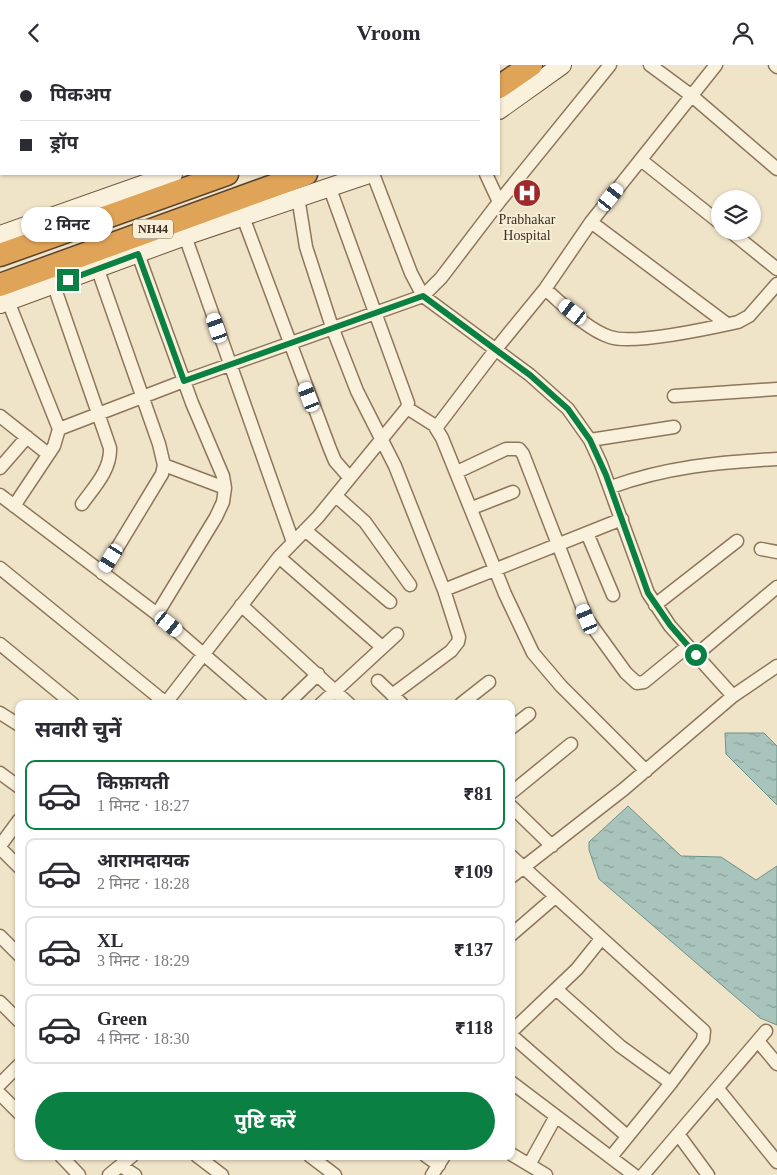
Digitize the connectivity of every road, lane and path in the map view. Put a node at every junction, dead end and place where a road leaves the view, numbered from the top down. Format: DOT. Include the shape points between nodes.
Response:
graph roads {
  1 [pos="531,65"];
  2 [pos="562,65"];
  3 [pos="610,65"];
  4 [pos="650,65"];
  5 [pos="716,65"];
  6 [pos="500,86"];
  7 [pos="692,96"];
  8 [pos="500,109"];
  9 [pos="641,160"];
  10 [pos="777,169"];
  11 [pos="170,175"];
  12 [pos="223,175"];
  13 [pos="304,175"];
  14 [pos="364,175"];
  15 [pos="373,175"];
  16 [pos="486,175"];
  17 [pos="329,185"];
  18 [pos="298,197"];
  19 [pos="499,203"];
  20 [pos="711,216"];
  21 [pos="243,217"];
  22 [pos="591,222"];
  23 [pos="0,235"];
  24 [pos="185,236"];
  25 [pos="741,240"];
  26 [pos="138,254"];
  27 [pos="0,255"];
  28 [pos="777,269"];
  29 [pos="98,270"];
  30 [pos="777,284"];
  31 [pos="54,285"];
  32 [pos="544,289"];
  33 [pos="423,296"];
  34 [pos="3,297"];
  35 [pos="376,311"];
  36 [pos="727,324"];
  37 [pos="332,327"];
  38 [pos="289,344"];
  39 [pos="496,349"];
  40 [pos="229,365"];
  41 [pos="184,381"];
  42 [pos="777,389"];
  43 [pos="674,396"];
  44 [pos="142,397"];
  45 [pos="407,408"];
  46 [pos="99,413"];
  47 [pos="0,416"];
  48 [pos="674,427"];
  49 [pos="436,428"];
  50 [pos="59,429"];
  51 [pos="27,437"];
  52 [pos="382,439"];
  53 [pos="590,440"];
  54 [pos="48,454"];
  55 [pos="777,459"];
  56 [pos="164,465"];
  57 [pos="0,468"];
  58 [pos="457,472"];
  59 [pos="349,477"];
  60 [pos="611,487"];
  61 [pos="224,488"];
  62 [pos="513,492"];
  63 [pos="0,495"];
  64 [pos="336,495"];
  65 [pos="82,504"];
  66 [pos="14,506"];
  67 [pos="472,508"];
  68 [pos="622,519"];
  69 [pos="305,530"];
  70 [pos="587,533"];
  71 [pos="737,541"];
  72 [pos="293,543"];
  73 [pos="558,545"];
  74 [pos="761,549"];
  75 [pos="777,552"];
  76 [pos="279,557"];
  77 [pos="0,568"];
  78 [pos="495,570"];
  79 [pos="102,573"];
  80 [pos="410,585"];
  81 [pos="777,587"];
  82 [pos="444,590"];
  83 [pos="613,595"];
  84 [pos="390,601"];
  85 [pos="241,605"];
  86 [pos="655,605"];
  87 [pos="157,615"];
  88 [pos="397,634"];
  89 [pos="0,644"];
  90 [pos="382,647"];
  91 [pos="692,651"];
  92 [pos="204,653"];
  93 [pos="777,666"];
  94 [pos="318,674"];
  95 [pos="378,681"];
  96 [pos="489,682"];
  97 [pos="336,690"];
  98 [pos="733,696"];
  99 [pos="69,700"];
  100 [pos="162,700"];
  101 [pos="168,700"];
  102 [pos="257,700"];
  103 [pos="292,700"];
  104 [pos="325,700"];
  105 [pos="346,700"];
  106 [pos="397,700"];
  107 [pos="466,700"];
  108 [pos="0,713"];
  109 [pos="529,714"];
  110 [pos="15,722"];
  111 [pos="515,725"];
  112 [pos="571,744"];
  113 [pos="646,771"];
  114 [pos="0,773"];
  115 [pos="15,784"];
  116 [pos="515,790"];
  117 [pos="515,810"];
  118 [pos="15,826"];
  119 [pos="552,846"];
  120 [pos="0,847"];
  121 [pos="515,859"];
  122 [pos="15,863"];
  123 [pos="524,867"];
  124 [pos="515,874"];
  125 [pos="555,897"];
  126 [pos="515,932"];
  127 [pos="0,936"];
  128 [pos="601,939"];
  129 [pos="15,951"];
  130 [pos="556,989"];
  131 [pos="0,1002"];
  132 [pos="15,1017"];
  133 [pos="515,1029"];
  134 [pos="515,1037"];
  135 [pos="777,1064"];
  136 [pos="15,1069"];
  137 [pos="671,1083"];
  138 [pos="0,1085"];
  139 [pos="515,1085"];
  140 [pos="718,1089"];
  141 [pos="0,1094"];
  142 [pos="15,1109"];
  143 [pos="556,1116"];
  144 [pos="678,1134"];
  145 [pos="628,1136"];
  146 [pos="515,1156"];
  147 [pos="611,1157"];
  148 [pos="65,1160"];
  149 [pos="127,1160"];
  150 [pos="202,1160"];
  151 [pos="315,1160"];
  152 [pos="777,1162"];
  153 [pos="120,1165"];
  154 [pos="529,1165"];
  155 [pos="80,1175"];
  156 [pos="109,1175"];
  157 [pos="135,1175"];
  158 [pos="222,1175"];
  159 [pos="335,1175"];
  160 [pos="545,1175"];
  161 [pos="634,1175"];
  162 [pos="643,1175"];
  163 [pos="708,1175"];
  1 -- 6 [label="highway"];
  2 -- 8 [label="street"];
  3 -- 19 [label="street"];
  4 -- 7 [label="street"];
  5 -- 7 [label="street"];
  7 -- 9 [label="street"];
  7 -- 10 [label="street"];
  9 -- 20 [label="street"];
  9 -- 22 [label="street"];
  11 -- 23 [label="street"];
  12 -- 27 [label="highway, NH44"];
  13 -- 34 [label="highway, NH44"];
  14 -- 17 [label="street"];
  15 -- 33 [label="street"];
  16 -- 19 [label="street"];
  17 -- 18 [label="street"];
  17 -- 35 [label="street"];
  18 -- 21 [label="street"];
  18 -- 37 [label="street" via="308,254"];
  19 -- 33 [label="street" via="441,279"];
  21 -- 24 [label="street"];
  21 -- 38 [label="street"];
  22 -- 32 [label="street"];
  22 -- 36 [label="street"];
  24 -- 26 [label="street"];
  24 -- 40 [label="street"];
  25 -- 28 [label="street"];
  26 -- 29 [label="street"];
  26 -- 41 [label="street"];
  29 -- 31 [label="street"];
  29 -- 44 [label="street"];
  30 -- 36 [label="street" via="749,316"];
  31 -- 34 [label="street"];
  31 -- 46 [label="street"];
  32 -- 36 [label="street" via="597,331 622,341"];
  32 -- 39 [label="street"];
  33 -- 35 [label="street"];
  33 -- 39 [label="street"];
  34 -- 50 [label="street"];
  35 -- 37 [label="street"];
  35 -- 45 [label="street"];
  37 -- 38 [label="street"];
  37 -- 52 [label="street" via="357,391"];
  38 -- 40 [label="street"];
  38 -- 59 [label="street" via="335,461"];
  39 -- 49 [label="street"];
  39 -- 53 [label="street" via="554,395"];
  40 -- 41 [label="street"];
  40 -- 72 [label="street"];
  41 -- 44 [label="street"];
  41 -- 61 [label="street" via="218,464"];
  42 -- 43 [label="street"];
  44 -- 46 [label="street"];
  44 -- 56 [label="street"];
  45 -- 49 [label="street"];
  45 -- 52 [label="street"];
  46 -- 50 [label="street"];
  46 -- 65 [label="street" via="110,457 106,469"];
  47 -- 51 [label="street"];
  48 -- 53 [label="street"];
  49 -- 58 [label="street"];
  50 -- 54 [label="street" via="57,440"];
  51 -- 54 [label="street"];
  51 -- 57 [label="street"];
  52 -- 59 [label="street"];
  52 -- 82 [label="street"];
  53 -- 60 [label="street"];
  54 -- 66 [label="street"];
  55 -- 60 [label="street" via="696,465 646,475"];
  56 -- 61 [label="street"];
  56 -- 79 [label="street" via="158,484"];
  58 -- 67 [label="street"];
  58 -- 73 [label="street" via="506,449 519,449"];
  59 -- 64 [label="street"];
  60 -- 68 [label="street"];
  61 -- 87 [label="street" via="223,502 216,517"];
  62 -- 67 [label="street"];
  63 -- 66 [label="street"];
  64 -- 69 [label="street"];
  64 -- 80 [label="street" via="370,528"];
  66 -- 79 [label="street"];
  67 -- 78 [label="street"];
  68 -- 70 [label="street"];
  68 -- 86 [label="street" via="641,577"];
  69 -- 72 [label="street"];
  69 -- 84 [label="street"];
  70 -- 73 [label="street"];
  70 -- 83 [label="street"];
  71 -- 86 [label="street"];
  72 -- 76 [label="street"];
  73 -- 78 [label="street"];
  73 -- 91 [label="street" via="587,619 636,683 644,682"];
  74 -- 75 [label="street"];
  76 -- 85 [label="street"];
  76 -- 90 [label="street"];
  77 -- 100 [label="street"];
  78 -- 82 [label="street"];
  78 -- 113 [label="street" via="520,629 541,664"];
  79 -- 87 [label="street"];
  81 -- 91 [label="street"];
  82 -- 106 [label="street" via="458,642"];
  85 -- 92 [label="street"];
  85 -- 94 [label="street"];
  86 -- 91 [label="street"];
  87 -- 92 [label="street"];
  88 -- 90 [label="street"];
  89 -- 99 [label="street"];
  90 -- 97 [label="street"];
  91 -- 98 [label="street"];
  92 -- 101 [label="street"];
  92 -- 102 [label="street"];
  93 -- 98 [label="street"];
  94 -- 97 [label="street"];
  94 -- 103 [label="street"];
  95 -- 106 [label="street"];
  96 -- 107 [label="street"];
  97 -- 104 [label="street"];
  97 -- 105 [label="street"];
  98 -- 113 [label="street"];
  108 -- 110 [label="street"];
  109 -- 111 [label="street"];
  112 -- 116 [label="street"];
  113 -- 119 [label="street"];
  114 -- 115 [label="street"];
  117 -- 119 [label="street"];
  118 -- 120 [label="street"];
  119 -- 123 [label="street"];
  120 -- 122 [label="street"];
  121 -- 123 [label="street"];
  123 -- 124 [label="street"];
  123 -- 125 [label="street"];
  125 -- 126 [label="street"];
  125 -- 128 [label="street"];
  127 -- 129 [label="street"];
  128 -- 130 [label="street"];
  128 -- 137 [label="street" via="704,1031 703,1040"];
  130 -- 133 [label="street"];
  130 -- 137 [label="street" via="620,1046"];
  131 -- 132 [label="street"];
  134 -- 145 [label="street"];
  135 -- 140 [label="street" via="762,1036"];
  136 -- 138 [label="street"];
  137 -- 145 [label="street"];
  139 -- 143 [label="street"];
  140 -- 144 [label="street"];
  140 -- 152 [label="street"];
  141 -- 142 [label="street"];
  143 -- 147 [label="street"];
  143 -- 154 [label="street"];
  144 -- 162 [label="street"];
  144 -- 163 [label="street"];
  145 -- 147 [label="street"];
  146 -- 154 [label="street"];
  147 -- 161 [label="street"];
  148 -- 155 [label="street"];
  149 -- 153 [label="street"];
  150 -- 158 [label="street"];
  151 -- 159 [label="street"];
  153 -- 156 [label="street"];
  153 -- 157 [label="street"];
  154 -- 160 [label="street"];
}
